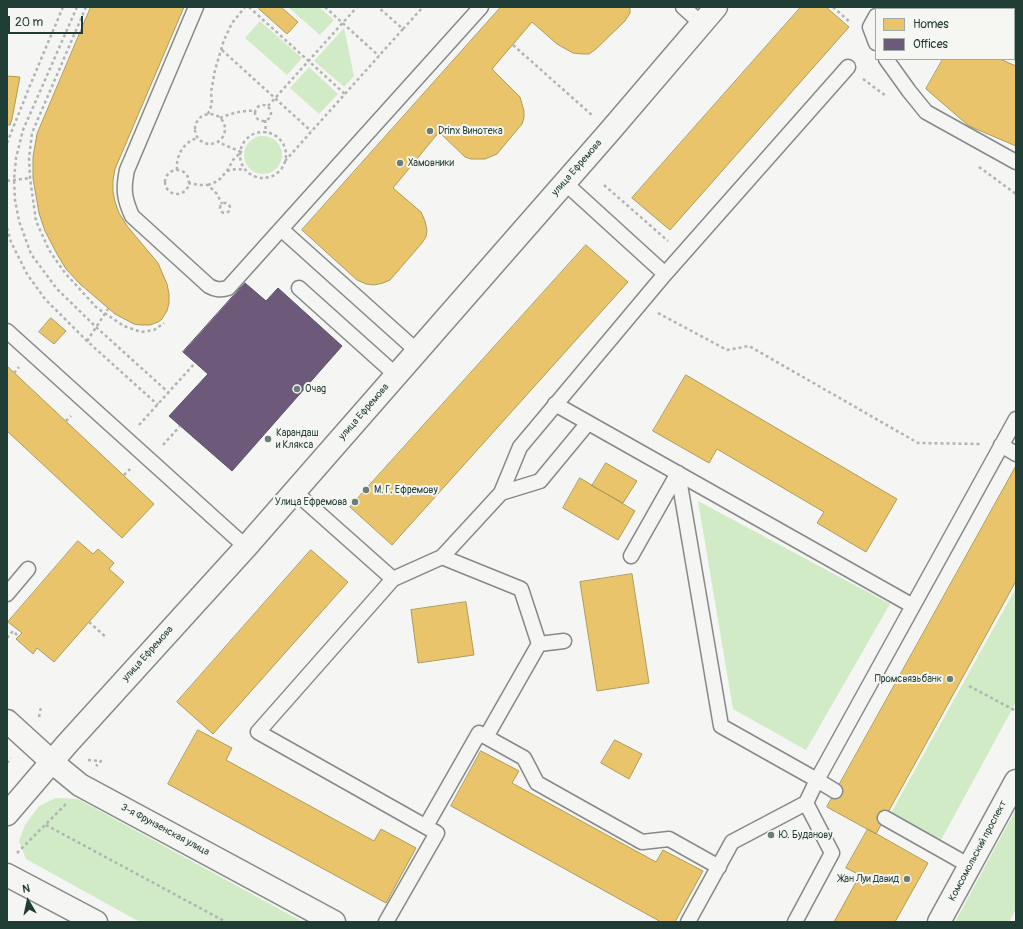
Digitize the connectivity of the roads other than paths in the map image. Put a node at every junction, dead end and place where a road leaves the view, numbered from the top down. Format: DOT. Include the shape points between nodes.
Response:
graph roads {
  1 [pos="196,7"];
  2 [pos="481,7"];
  3 [pos="683,7"];
  4 [pos="716,7"];
  5 [pos="875,18"];
  6 [pos="702,24"];
  7 [pos="875,40"];
  8 [pos="887,60"];
  9 [pos="848,67"];
  10 [pos="1016,162"];
  11 [pos="564,182"];
  12 [pos="281,230"];
  13 [pos="665,274"];
  14 [pos="299,288"];
  15 [pos="7,331"];
  16 [pos="416,351"];
  17 [pos="396,375"];
  18 [pos="555,404"];
  19 [pos="1016,419"];
  20 [pos="588,423"];
  21 [pos="1002,445"];
  22 [pos="1016,454"];
  23 [pos="678,473"];
  24 [pos="294,491"];
  25 [pos="501,493"];
  26 [pos="246,546"];
  27 [pos="631,556"];
  28 [pos="442,558"];
  29 [pos="28,569"];
  30 [pos="393,579"];
  31 [pos="7,594"];
  32 [pos="913,606"];
  33 [pos="564,641"];
  34 [pos="539,644"];
  35 [pos="7,721"];
  36 [pos="486,737"];
  37 [pos="52,762"];
  38 [pos="817,780"];
  39 [pos="1016,781"];
  40 [pos="835,791"];
  41 [pos="806,803"];
  42 [pos="7,814"];
  43 [pos="885,818"];
  44 [pos="426,826"];
  45 [pos="970,866"];
  46 [pos="10,867"];
  47 [pos="719,867"];
  48 [pos="96,922"];
  49 [pos="334,922"];
  50 [pos="386,922"];
  51 [pos="688,922"];
  52 [pos="795,922"];
  53 [pos="940,922"];
  1 -- 12 [label="lane" via="127,170 124,182 127,205 132,216 214,289 228,288"];
  2 -- 12 [label="lane"];
  3 -- 6 [label="lane"];
  4 -- 6 [label="street, улица Ефремова"];
  5 -- 7 [label="lane" via="870,27"];
  6 -- 11 [label="street, улица Ефремова"];
  8 -- 10 [label="lane" via="926,112"];
  9 -- 13 [label="lane"];
  11 -- 13 [label="lane"];
  11 -- 16 [label="street, улица Ефремова"];
  12 -- 16 [label="lane"];
  13 -- 18 [label="lane"];
  14 -- 17 [label="lane"];
  15 -- 26 [label="lane"];
  16 -- 17 [label="street, улица Ефремова"];
  17 -- 24 [label="street, улица Ефремова"];
  18 -- 20 [label="lane"];
  18 -- 25 [label="lane" via="520,447"];
  19 -- 21 [label="lane"];
  20 -- 23 [label="lane"];
  20 -- 25 [label="lane" via="540,481"];
  21 -- 22 [label="lane"];
  21 -- 32 [label="lane"];
  23 -- 27 [label="lane"];
  23 -- 32 [label="lane"];
  23 -- 38 [label="lane" via="721,726"];
  24 -- 26 [label="street, улица Ефремова"];
  24 -- 30 [label="lane"];
  25 -- 28 [label="lane"];
  26 -- 37 [label="street, улица Ефремова"];
  28 -- 30 [label="lane"];
  28 -- 34 [label="lane" via="521,589"];
  29 -- 31 [label="lane"];
  30 -- 44 [label="lane" via="258,732"];
  32 -- 38 [label="lane"];
  33 -- 34 [label="lane"];
  34 -- 36 [label="lane"];
  35 -- 37 [label="street, 3-я Фрунзенская улица"];
  36 -- 44 [label="lane" via="479,733"];
  36 -- 47 [label="lane" via="524,758 537,783 609,824 642,842 669,839"];
  37 -- 42 [label="street, улица Ефремова"];
  37 -- 49 [label="street, 3-я Фрунзенская улица" via="80,785"];
  38 -- 40 [label="lane"];
  38 -- 41 [label="lane"];
  39 -- 45 [label="street, Комсомольский проспект"];
  41 -- 47 [label="lane" via="732,842"];
  41 -- 52 [label="lane" via="832,853"];
  43 -- 45 [label="lane"];
  44 -- 50 [label="lane" via="437,833"];
  45 -- 53 [label="street, Комсомольский проспект"];
  46 -- 48 [label="street"];
  47 -- 51 [label="lane"];
}
